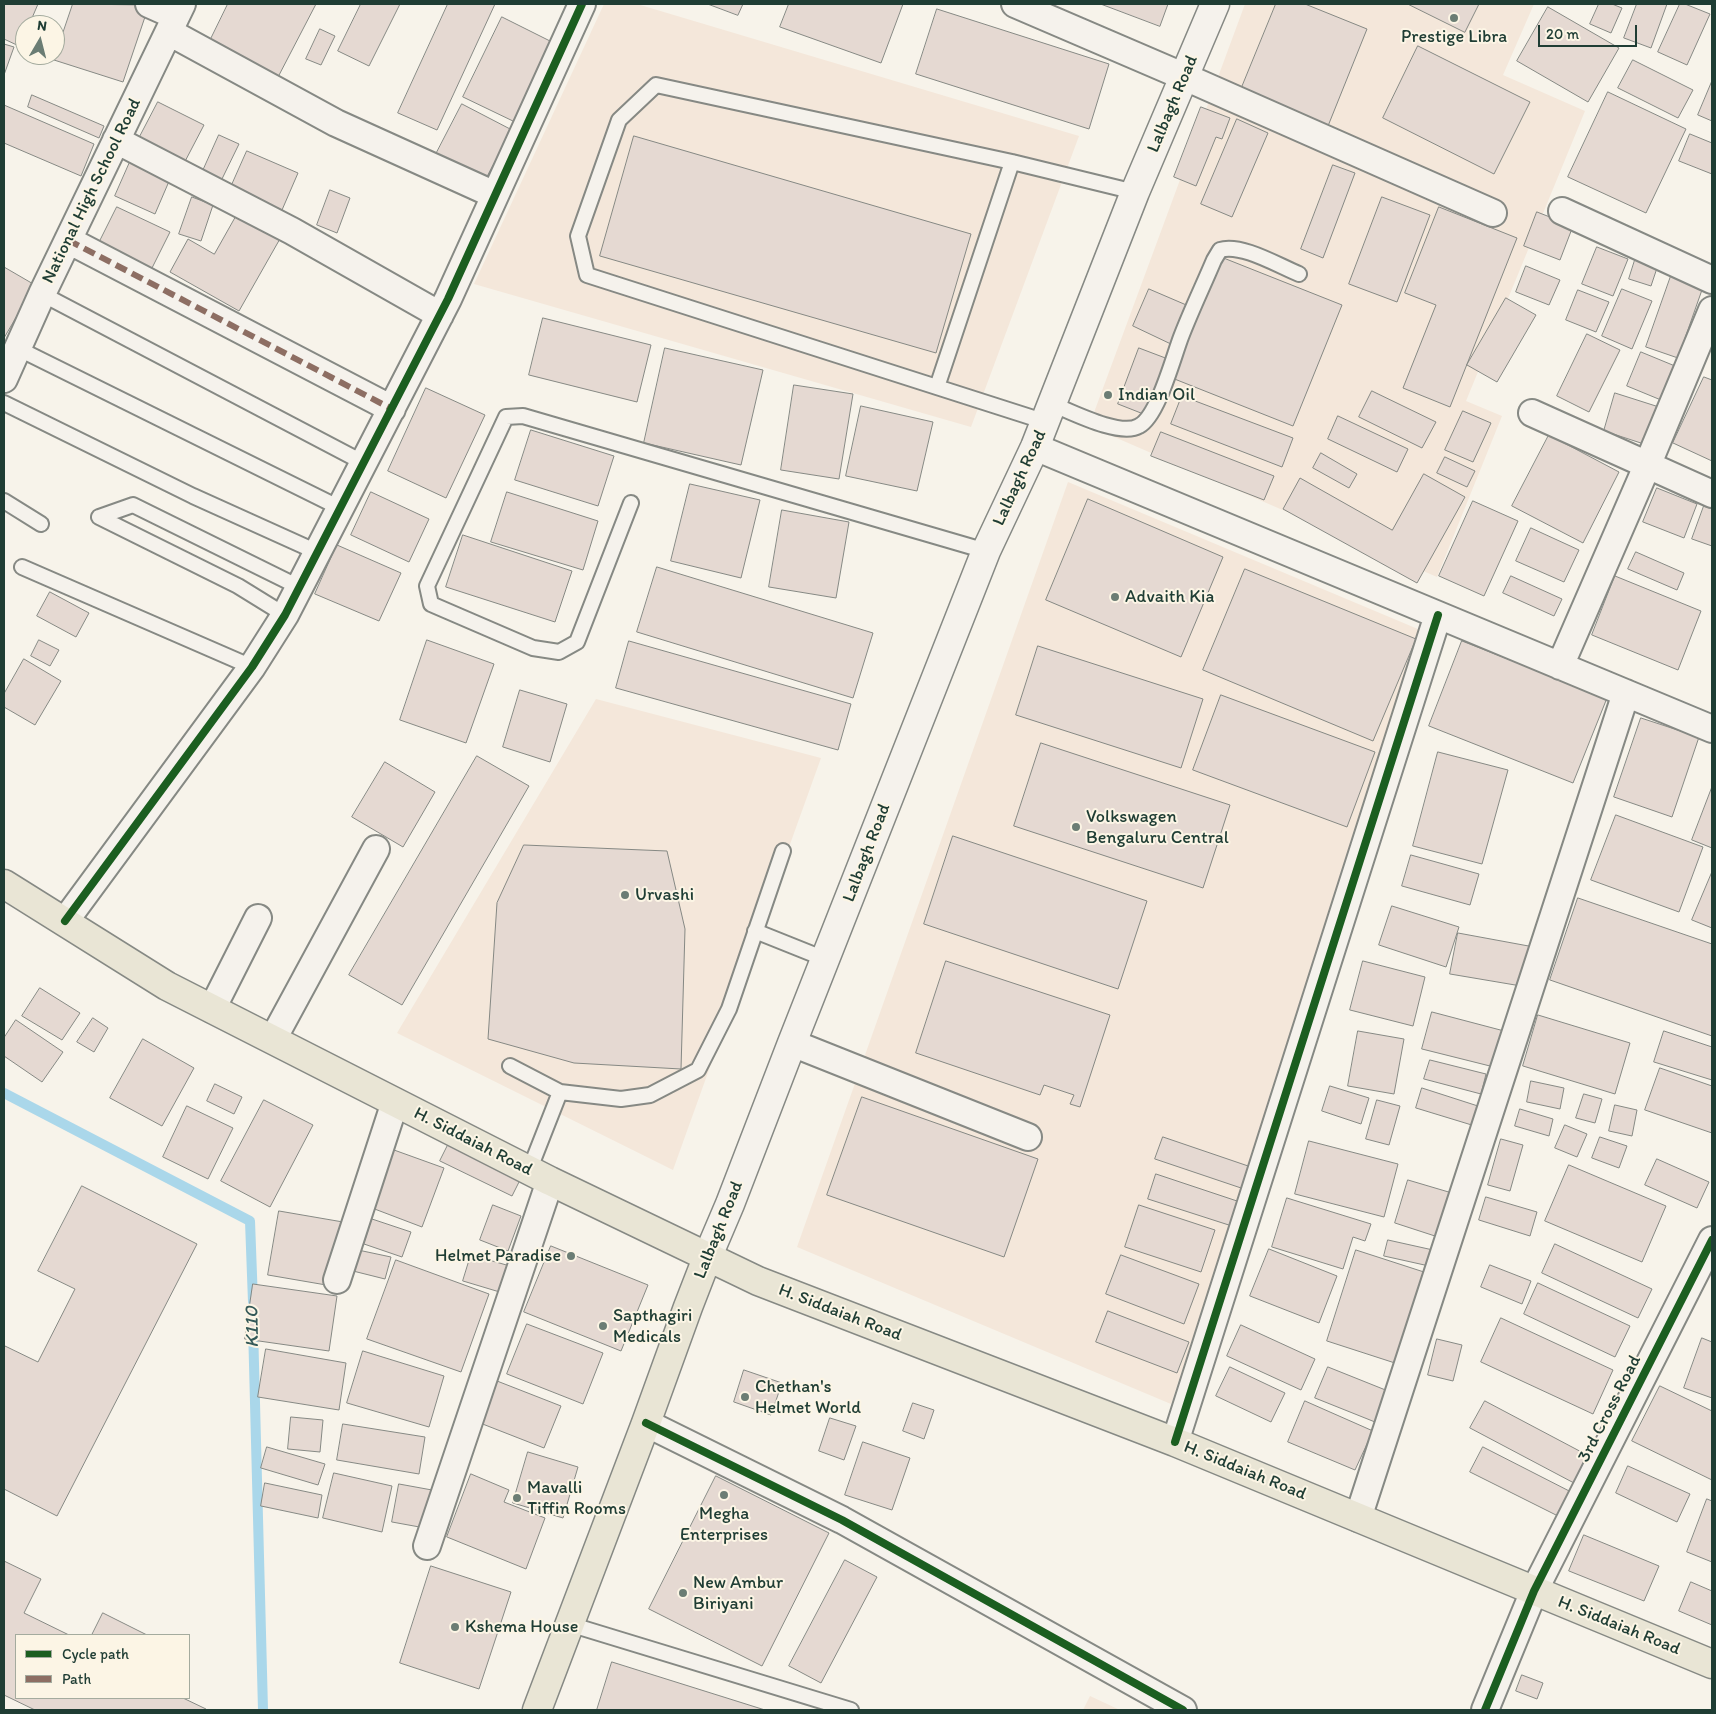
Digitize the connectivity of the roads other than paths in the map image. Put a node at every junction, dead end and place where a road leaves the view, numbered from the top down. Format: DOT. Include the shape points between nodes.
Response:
graph roads {
  1 [pos="149,4"];
  2 [pos="582,4"];
  3 [pos="1016,4"];
  4 [pos="1215,4"];
  5 [pos="176,17"];
  6 [pos="1185,76"];
  7 [pos="116,140"];
  8 [pos="1012,162"];
  9 [pos="1135,192"];
  10 [pos="495,195"];
  11 [pos="1562,211"];
  12 [pos="1493,213"];
  13 [pos="68,240"];
  14 [pos="1299,274"];
  15 [pos="1712,280"];
  16 [pos="42,294"];
  17 [pos="1712,310"];
  18 [pos="440,315"];
  19 [pos="18,348"];
  20 [pos="4,379"];
  21 [pos="937,387"];
  22 [pos="4,403"];
  23 [pos="392,409"];
  24 [pos="1049,413"];
  25 [pos="1532,413"];
  26 [pos="1036,447"];
  27 [pos="364,463"];
  28 [pos="1648,466"];
  29 [pos="1712,494"];
  30 [pos="4,501"];
  31 [pos="631,503"];
  32 [pos="340,508"];
  33 [pos="40,524"];
  34 [pos="986,551"];
  35 [pos="317,552"];
  36 [pos="22,568"];
  37 [pos="299,587"];
  38 [pos="284,615"];
  39 [pos="1438,615"];
  40 [pos="1560,666"];
  41 [pos="252,667"];
  42 [pos="1626,693"];
  43 [pos="1712,729"];
  44 [pos="376,849"];
  45 [pos="783,851"];
  46 [pos="4,884"];
  47 [pos="258,918"];
  48 [pos="65,921"];
  49 [pos="755,931"];
  50 [pos="825,959"];
  51 [pos="212,1009"];
  52 [pos="273,1039"];
  53 [pos="792,1042"];
  54 [pos="510,1066"];
  55 [pos="560,1092"];
  56 [pos="396,1102"];
  57 [pos="1028,1137"];
  58 [pos="540,1176"];
  59 [pos="1712,1240"];
  60 [pos="707,1258"];
  61 [pos="337,1280"];
  62 [pos="646,1423"];
  63 [pos="1175,1442"];
  64 [pos="1358,1518"];
  65 [pos="427,1546"];
  66 [pos="1534,1591"];
  67 [pos="569,1624"];
  68 [pos="1712,1664"];
  69 [pos="537,1710"];
  70 [pos="851,1710"];
  71 [pos="1183,1710"];
  72 [pos="1485,1710"];
  1 -- 5 [label="street"];
  2 -- 10 [label="street"];
  3 -- 6 [label="street"];
  4 -- 6 [label="main road, Lalbagh Road"];
  5 -- 7 [label="street, National High School Road"];
  5 -- 10 [label="street" via="336,122"];
  6 -- 9 [label="main road, Lalbagh Road"];
  6 -- 12 [label="street"];
  7 -- 13 [label="street, National High School Road"];
  7 -- 18 [label="street" via="292,231"];
  8 -- 9 [label="lane"];
  8 -- 21 [label="lane"];
  8 -- 21 [label="lane" via="656,85 619,120 578,236 587,276"];
  9 -- 24 [label="main road, Lalbagh Road"];
  10 -- 18 [label="street"];
  11 -- 15 [label="street"];
  13 -- 16 [label="street, National High School Road"];
  13 -- 23 [label="street"];
  14 -- 24 [label="lane" via="1243,250 1220,250 1181,337 1160,396 1139,427 1109,427"];
  16 -- 19 [label="street, National High School Road"];
  16 -- 27 [label="lane"];
  17 -- 28 [label="street"];
  18 -- 23 [label="street"];
  19 -- 20 [label="street, National High School Road"];
  19 -- 32 [label="lane"];
  21 -- 24 [label="lane"];
  22 -- 35 [label="lane" via="193,496"];
  23 -- 27 [label="street"];
  24 -- 26 [label="main road, Lalbagh Road"];
  25 -- 28 [label="street"];
  26 -- 34 [label="main road, Lalbagh Road"];
  26 -- 39 [label="street"];
  27 -- 32 [label="street"];
  28 -- 29 [label="street"];
  28 -- 40 [label="street"];
  30 -- 33 [label="lane"];
  31 -- 34 [label="lane" via="577,642 559,652 533,648 431,604 427,586 506,417 523,416"];
  32 -- 35 [label="street"];
  34 -- 50 [label="main road, Lalbagh Road"];
  35 -- 37 [label="street"];
  36 -- 41 [label="lane"];
  37 -- 38 [label="street"];
  37 -- 38 [label="lane" via="133,505 99,518 238,586"];
  38 -- 41 [label="street"];
  39 -- 40 [label="street"];
  39 -- 63 [label="street"];
  40 -- 42 [label="street"];
  41 -- 48 [label="street"];
  42 -- 43 [label="street"];
  42 -- 64 [label="street"];
  44 -- 52 [label="street"];
  45 -- 49 [label="lane"];
  46 -- 48 [label="main road, H. Siddaiah Road"];
  47 -- 51 [label="street"];
  48 -- 51 [label="main road, H. Siddaiah Road" via="167,986"];
  49 -- 50 [label="lane"];
  49 -- 55 [label="lane" via="729,1009 698,1070 650,1095 621,1099"];
  50 -- 53 [label="main road, Lalbagh Road"];
  51 -- 52 [label="main road, H. Siddaiah Road"];
  52 -- 56 [label="main road, H. Siddaiah Road"];
  53 -- 57 [label="street"];
  53 -- 60 [label="main road, Lalbagh Road"];
  54 -- 55 [label="lane"];
  55 -- 58 [label="lane"];
  56 -- 58 [label="main road, H. Siddaiah Road"];
  56 -- 61 [label="street"];
  58 -- 60 [label="main road, H. Siddaiah Road"];
  58 -- 65 [label="street"];
  59 -- 66 [label="street, 3rd Cross Road"];
  60 -- 62 [label="main road, Lalbagh Road"];
  60 -- 63 [label="main road, H. Siddaiah Road" via="758,1282"];
  62 -- 67 [label="main road, Lalbagh Road"];
  62 -- 71 [label="street" via="842,1520"];
  63 -- 64 [label="main road, H. Siddaiah Road"];
  64 -- 66 [label="main road, H. Siddaiah Road"];
  66 -- 68 [label="main road, H. Siddaiah Road"];
  66 -- 72 [label="street, 3rd Cross Road"];
  67 -- 69 [label="main road, Lalbagh Road"];
  67 -- 70 [label="lane"];
}
